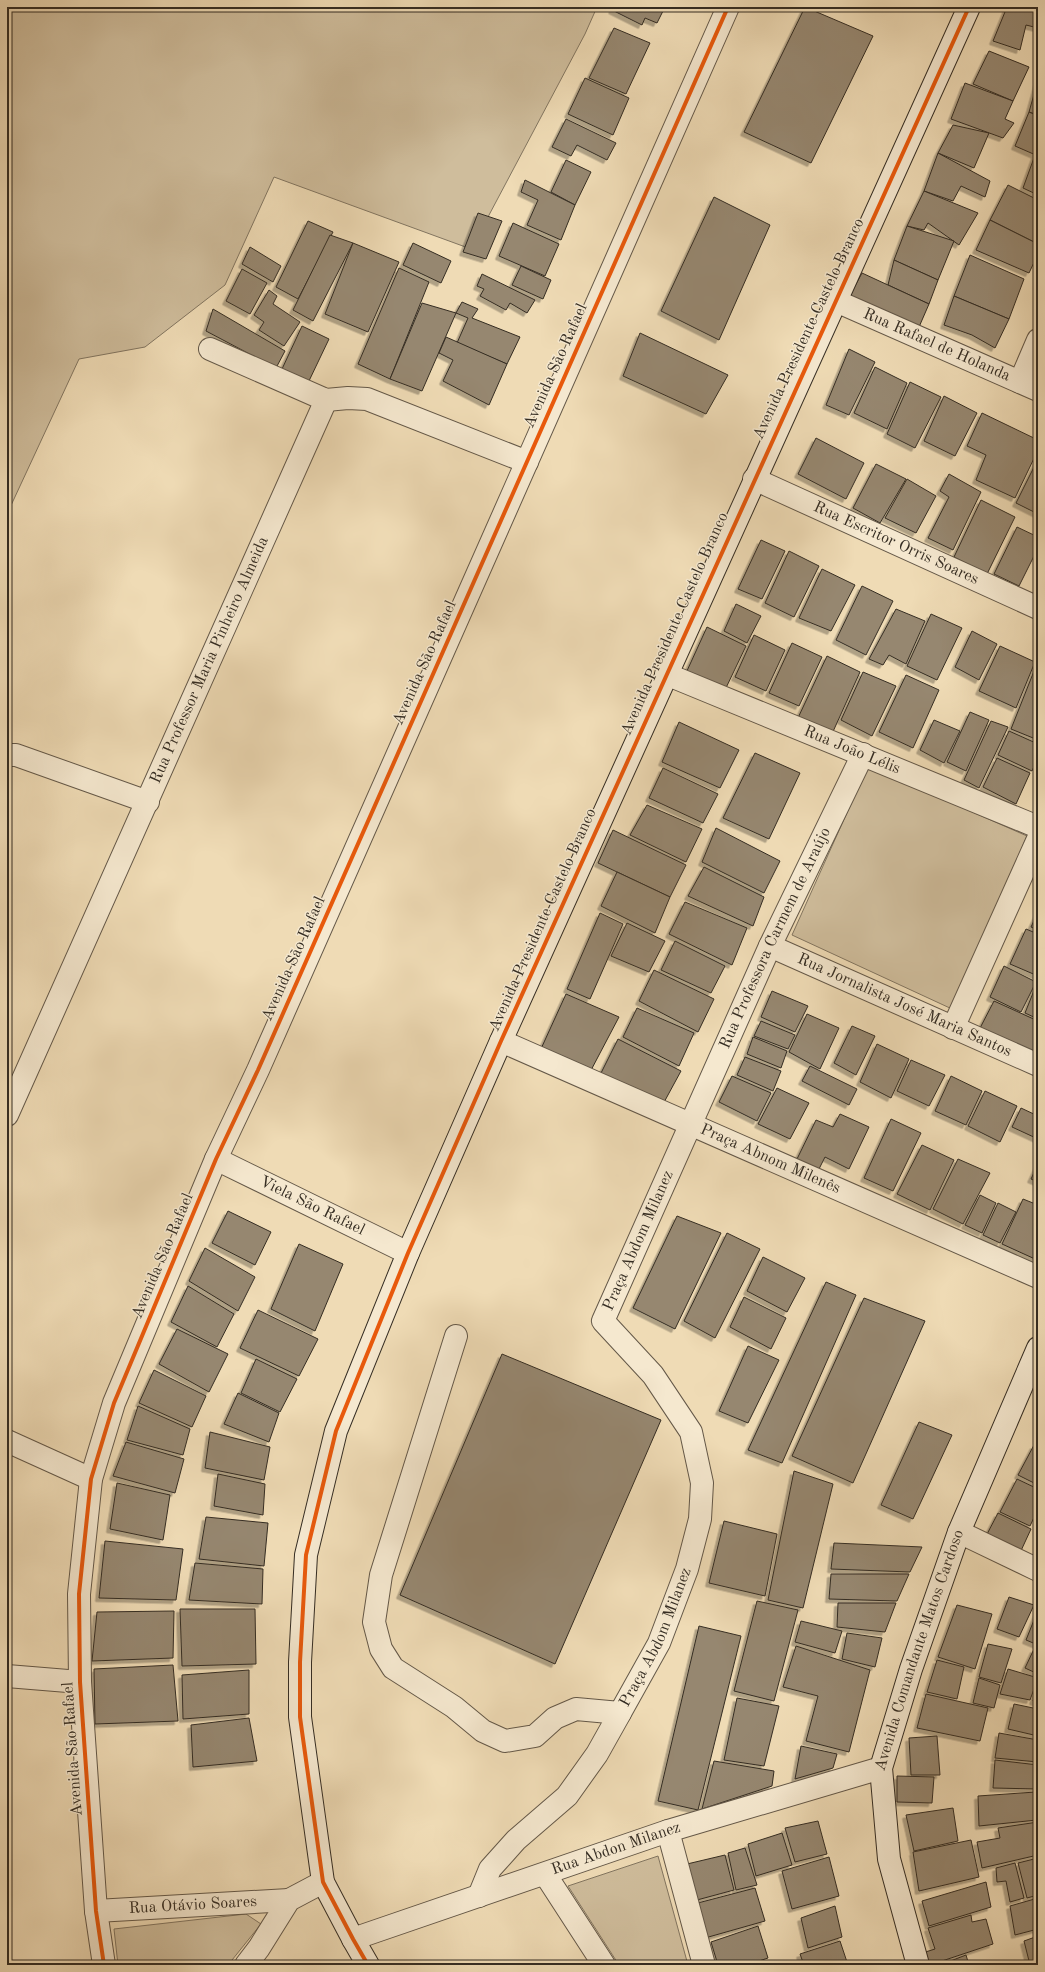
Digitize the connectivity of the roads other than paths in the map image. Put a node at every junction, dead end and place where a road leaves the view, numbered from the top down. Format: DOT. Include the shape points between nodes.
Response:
graph roads {
  1 [pos="728,7"];
  2 [pos="969,7"];
  3 [pos="836,301"];
  4 [pos="1038,340"];
  5 [pos="210,349"];
  6 [pos="1029,386"];
  7 [pos="326,400"];
  8 [pos="527,462"];
  9 [pos="754,479"];
  10 [pos="1038,608"];
  11 [pos="666,674"];
  12 [pos="863,754"];
  13 [pos="7,755"];
  14 [pos="148,802"];
  15 [pos="1038,827"];
  16 [pos="1038,838"];
  17 [pos="770,946"];
  18 [pos="953,1028"];
  19 [pos="501,1041"];
  20 [pos="1038,1065"];
  21 [pos="7,1115"];
  22 [pos="692,1124"];
  23 [pos="216,1159"];
  24 [pos="408,1253"];
  25 [pos="1038,1277"];
  26 [pos="456,1336"];
  27 [pos="1038,1348"];
  28 [pos="7,1441"];
  29 [pos="91,1479"];
  30 [pos="959,1532"];
  31 [pos="1038,1570"];
  32 [pos="7,1676"];
  33 [pos="80,1682"];
  34 [pos="620,1713"];
  35 [pos="881,1768"];
  36 [pos="668,1831"];
  37 [pos="544,1874"];
  38 [pos="324,1882"];
  39 [pos="480,1896"];
  40 [pos="289,1900"];
  41 [pos="96,1911"];
  42 [pos="353,1939"];
  43 [pos="104,1965"];
  44 [pos="246,1965"];
  45 [pos="368,1965"];
  46 [pos="604,1965"];
  47 [pos="704,1965"];
  48 [pos="918,1965"];
  1 -- 8 [label="street, Avenida São Rafael"];
  2 -- 3 [label="street, Avenida Presidente Castelo Branco"];
  3 -- 6 [label="street, Rua Rafael de Holanda"];
  3 -- 9 [label="street, Avenida Presidente Castelo Branco"];
  4 -- 6 [label="street"];
  5 -- 7 [label="street"];
  7 -- 8 [label="street" via="367,399"];
  7 -- 14 [label="street, Rua Professor Maria Pinheiro Almeida"];
  8 -- 23 [label="street, Avenida São Rafael"];
  9 -- 10 [label="street, Rua Escritor Orris Soares"];
  9 -- 11 [label="street, Avenida Presidente Castelo Branco"];
  11 -- 12 [label="street, Rua João Lélis"];
  11 -- 19 [label="street, Avenida Presidente Castelo Branco"];
  12 -- 15 [label="street, Rua João Lélis"];
  12 -- 17 [label="street, Rua Professora Carmem de Araújo"];
  13 -- 14 [label="street" via="16,755"];
  14 -- 21 [label="street, Rua Professor Maria Pinheiro Almeida"];
  16 -- 18 [label="street"];
  17 -- 18 [label="street, Rua Jornalista José Maria Santos"];
  17 -- 22 [label="street, Rua Professora Carmem de Araújo"];
  18 -- 20 [label="street, Rua Jornalista José Maria Santos"];
  19 -- 22 [label="street, Praça Abnom Milenês"];
  19 -- 24 [label="street, Avenida Presidente Castelo Branco"];
  22 -- 25 [label="street, Praça Abnom Milenês"];
  22 -- 34 [label="street, Praça Abdom Milanez" via="603,1321 653,1375 691,1432 702,1483 700,1519 687,1569 659,1643"];
  23 -- 24 [label="street, Viela São Rafael"];
  23 -- 29 [label="street, Avenida São Rafael" via="114,1403"];
  24 -- 38 [label="street, Avenida Presidente Castelo Branco" via="336,1431 306,1555 300,1662 300,1717"];
  26 -- 34 [label="street, Praça Abdom Milanez" via="381,1575 374,1622 381,1649 393,1668 454,1707 483,1731 506,1741 535,1736 554,1718 576,1709"];
  27 -- 30 [label="street, Avenida Comandante Matos Cardoso"];
  28 -- 29 [label="street"];
  29 -- 33 [label="street, Avenida São Rafael" via="79,1594"];
  30 -- 31 [label="street"];
  30 -- 35 [label="street, Avenida Comandante Matos Cardoso" via="911,1669"];
  32 -- 33 [label="street"];
  33 -- 41 [label="street, Avenida São Rafael"];
  34 -- 39 [label="street" via="597,1754 566,1796 516,1840 490,1869"];
  35 -- 36 [label="street, Rua Abdon Milanez"];
  35 -- 48 [label="street, Avenida Comandante Matos Cardoso" via="890,1858"];
  36 -- 37 [label="street, Rua Abdon Milanez"];
  36 -- 47 [label="street"];
  37 -- 39 [label="street, Rua Abdon Milanez"];
  37 -- 46 [label="street"];
  38 -- 40 [label="street, Rua Otávio Soares"];
  38 -- 42 [label="street, Avenida Presidente Castelo Branco"];
  39 -- 42 [label="street, Rua Abdon Milanez"];
  40 -- 41 [label="street, Rua Otávio Soares"];
  40 -- 44 [label="street, Rua Otávio Soares" via="260,1948"];
  41 -- 43 [label="street, Avenida São Rafael"];
  42 -- 45 [label="street, Avenida Presidente Castelo Branco"];
}
